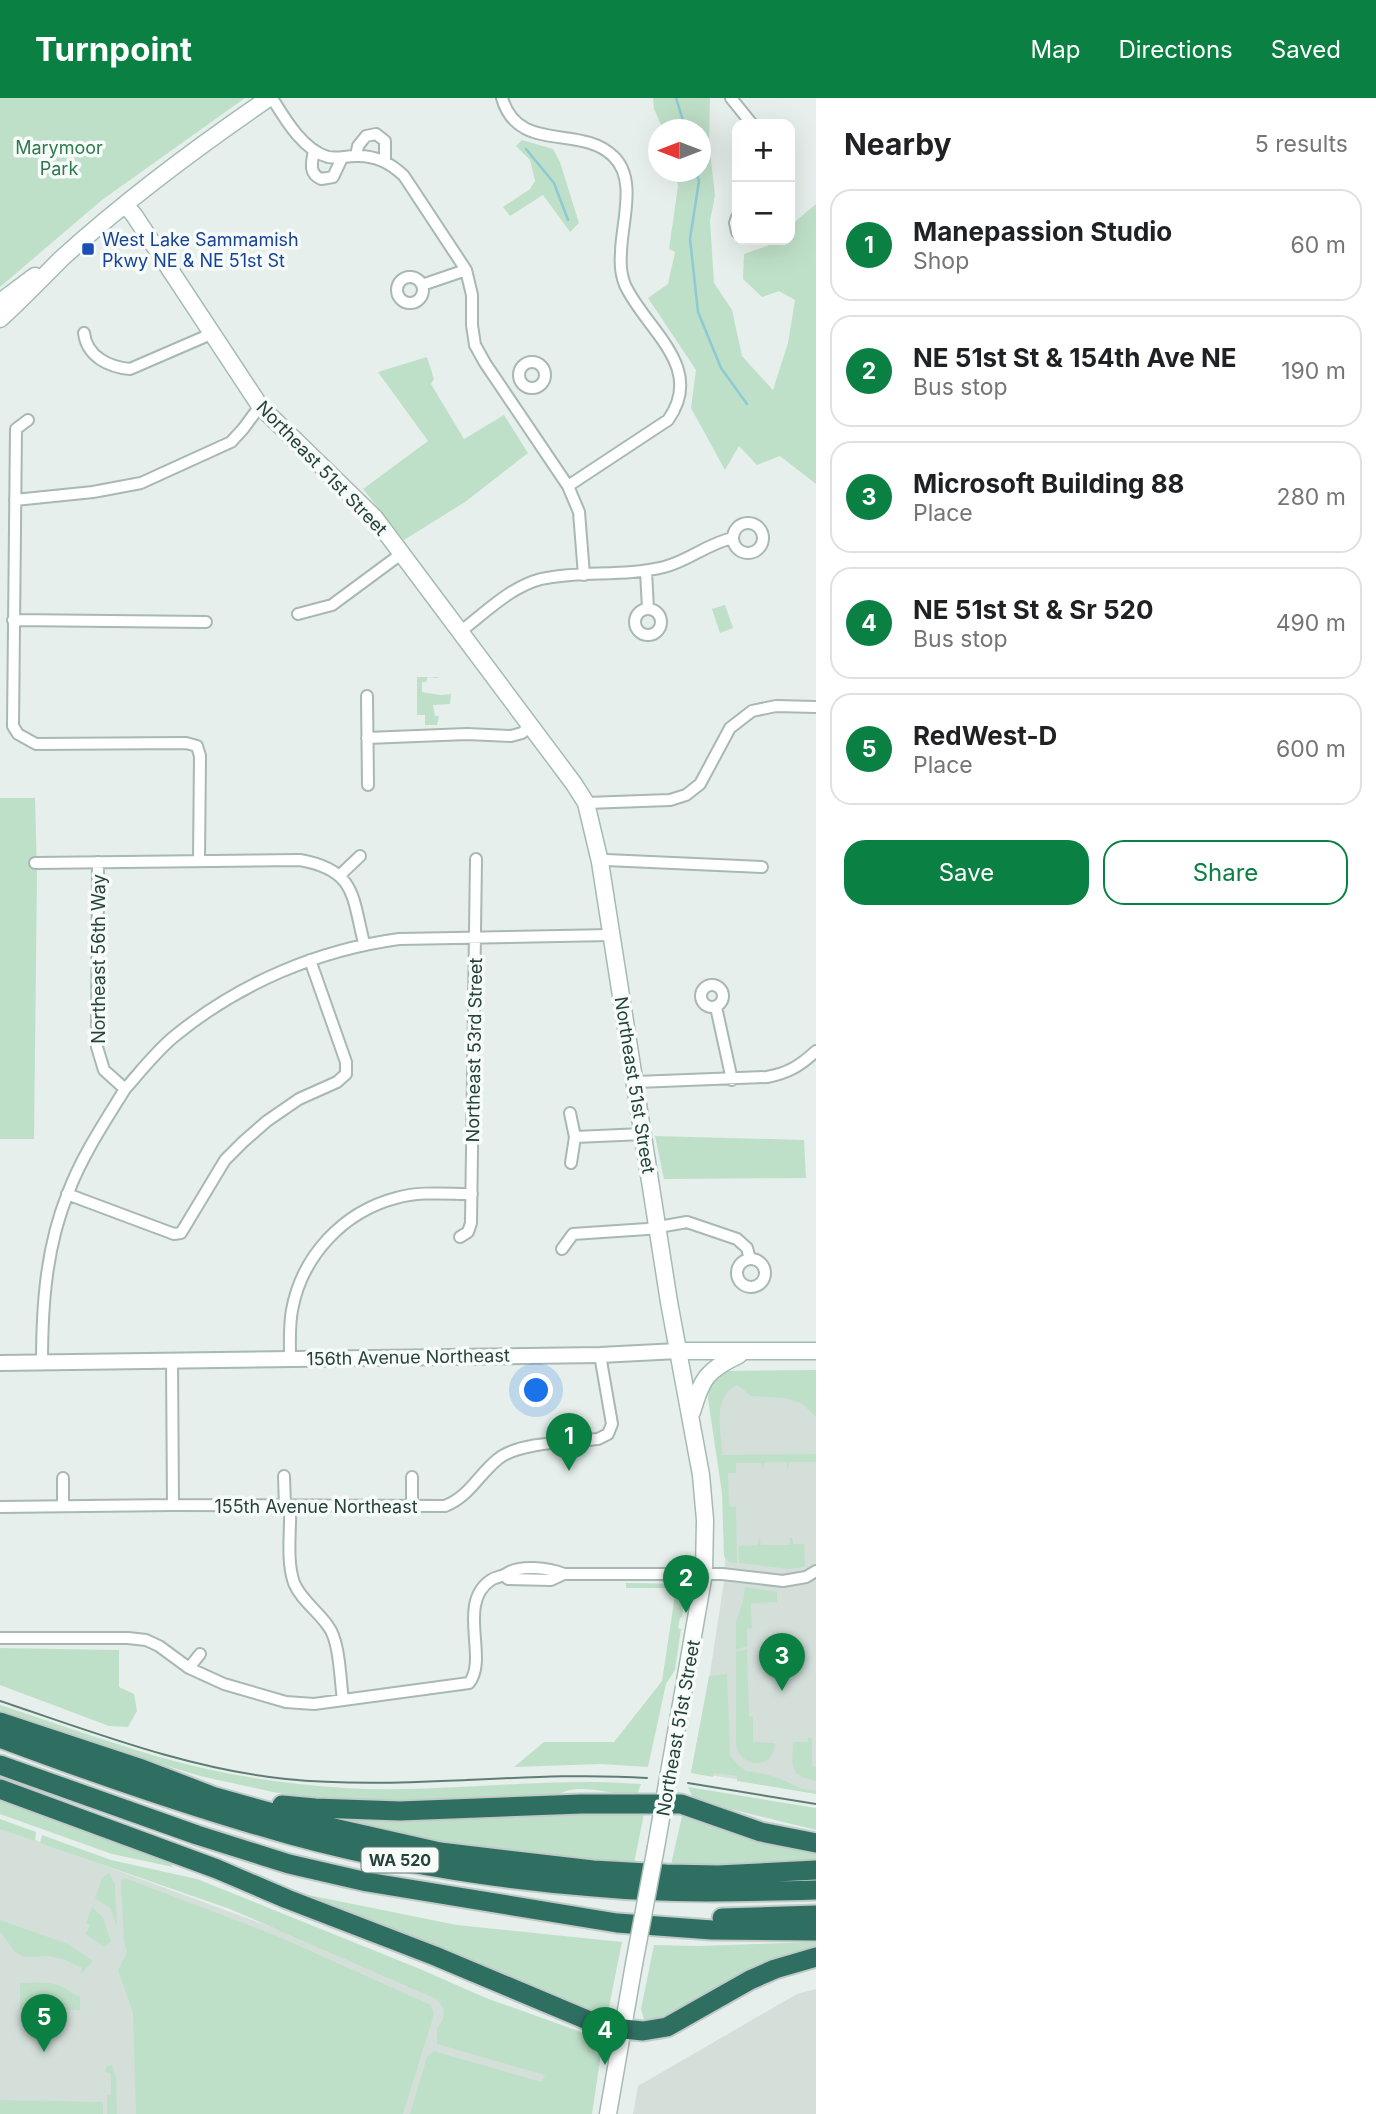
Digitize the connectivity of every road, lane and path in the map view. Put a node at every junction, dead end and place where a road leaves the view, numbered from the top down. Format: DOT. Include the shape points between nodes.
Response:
graph roads {
  1 [pos="271,98"];
  2 [pos="502,98"];
  3 [pos="731,98"];
  4 [pos="748,119"];
  5 [pos="314,150"];
  6 [pos="356,156"];
  7 [pos="342,158"];
  8 [pos="385,162"];
  9 [pos="125,205"];
  10 [pos="61,260"];
  11 [pos="466,270"];
  12 [pos="422,285"];
  13 [pos="0,302"];
  14 [pos="0,320"];
  15 [pos="84,333"];
  16 [pos="211,334"];
  17 [pos="520,383"];
  18 [pos="506,393"];
  19 [pos="260,406"];
  20 [pos="28,420"];
  21 [pos="568,486"];
  22 [pos="15,500"];
  23 [pos="733,538"];
  24 [pos="401,554"];
  25 [pos="646,571"];
  26 [pos="584,575"];
  27 [pos="648,609"];
  28 [pos="298,614"];
  29 [pos="13,620"];
  30 [pos="206,622"];
  31 [pos="461,631"];
  32 [pos="367,696"];
  33 [pos="816,707"];
  34 [pos="531,725"];
  35 [pos="367,738"];
  36 [pos="368,785"];
  37 [pos="586,803"];
  38 [pos="360,856"];
  39 [pos="476,859"];
  40 [pos="199,861"];
  41 [pos="98,862"];
  42 [pos="600,862"];
  43 [pos="35,863"];
  44 [pos="762,867"];
  45 [pos="340,875"];
  46 [pos="611,935"];
  47 [pos="475,937"];
  48 [pos="364,943"];
  49 [pos="310,960"];
  50 [pos="716,1007"];
  51 [pos="816,1051"];
  52 [pos="732,1080"];
  53 [pos="636,1082"];
  54 [pos="125,1089"];
  55 [pos="570,1113"];
  56 [pos="643,1134"];
  57 [pos="575,1137"];
  58 [pos="571,1163"];
  59 [pos="67,1194"];
  60 [pos="471,1194"];
  61 [pos="658,1227"];
  62 [pos="181,1233"];
  63 [pos="460,1237"];
  64 [pos="184,1245"];
  65 [pos="562,1249"];
  66 [pos="750,1259"];
  67 [pos="678,1351"];
  68 [pos="816,1351"];
  69 [pos="746,1352"];
  70 [pos="600,1355"];
  71 [pos="290,1359"];
  72 [pos="172,1360"];
  73 [pos="0,1363"];
  74 [pos="42,1363"];
  75 [pos="691,1418"];
  76 [pos="608,1434"];
  77 [pos="620,1442"];
  78 [pos="284,1476"];
  79 [pos="412,1477"];
  80 [pos="63,1478"];
  81 [pos="173,1505"];
  82 [pos="63,1506"];
  83 [pos="287,1506"];
  84 [pos="412,1506"];
  85 [pos="0,1507"];
  86 [pos="816,1571"];
  87 [pos="704,1573"];
  88 [pos="0,1638"];
  89 [pos="200,1654"];
  90 [pos="189,1668"];
  91 [pos="343,1700"];
  92 [pos="0,1722"];
  93 [pos="0,1738"];
  94 [pos="0,1766"];
  95 [pos="142,1769"];
  96 [pos="0,1789"];
  97 [pos="664,1804"];
  98 [pos="816,1843"];
  99 [pos="816,1870"];
  100 [pos="816,1890"];
  101 [pos="501,1903"];
  102 [pos="816,1914"];
  103 [pos="816,1931"];
  104 [pos="816,1957"];
  105 [pos="621,2030"];
  106 [pos="608,2114"];
  1 -- 5 [label="street"];
  1 -- 9 [label="main road" via="203,142"];
  2 -- 21 [label="street" via="505,110 523,128 596,146 613,155 623,170 621,259 625,284 680,372 681,389 668,420"];
  3 -- 4 [label="street"];
  5 -- 7 [label="street"];
  5 -- 7 [label="street" via="311,169 321,180 333,177"];
  6 -- 7 [label="street"];
  6 -- 8 [label="street"];
  6 -- 8 [label="street" via="366,136 376,134 385,141"];
  8 -- 11 [label="street" via="404,176"];
  9 -- 10 [label="main road"];
  9 -- 16 [label="main road, Northeast 51st Street"];
  10 -- 13 [label="main road"];
  10 -- 14 [label="main road"];
  11 -- 12 [label="street"];
  11 -- 18 [label="street" via="475,345"];
  15 -- 16 [label="street" via="100,360 131,369"];
  16 -- 19 [label="main road, Northeast 51st Street"];
  17 -- 18 [label="street"];
  18 -- 21 [label="street"];
  19 -- 22 [label="street" via="230,442 141,483"];
  19 -- 24 [label="main road, Northeast 51st Street" via="367,509"];
  20 -- 22 [label="street" via="16,429"];
  21 -- 26 [label="street" via="579,512"];
  22 -- 29 [label="street"];
  23 -- 25 [label="street" via="672,565"];
  24 -- 28 [label="street" via="332,605"];
  24 -- 31 [label="main road, Northeast 51st Street"];
  25 -- 26 [label="street"];
  25 -- 27 [label="street"];
  26 -- 31 [label="street" via="542,579 523,586"];
  29 -- 30 [label="street"];
  29 -- 40 [label="street" via="12,717 18,734 36,744 200,743"];
  31 -- 34 [label="main road, Northeast 51st Street"];
  32 -- 35 [label="street"];
  33 -- 37 [label="street" via="775,706 752,711 730,728 700,784 686,795 670,800"];
  34 -- 35 [label="street" via="512,736"];
  34 -- 37 [label="main road, Northeast 51st Street"];
  35 -- 36 [label="street"];
  37 -- 42 [label="main road, Northeast 51st Street"];
  38 -- 45 [label="street"];
  39 -- 47 [label="street, Northeast 53rd Street"];
  40 -- 41 [label="street"];
  40 -- 45 [label="street" via="300,860"];
  41 -- 43 [label="street"];
  41 -- 54 [label="street, Northeast 56th Way" via="97,1047 104,1070"];
  42 -- 44 [label="street"];
  42 -- 46 [label="main road, Northeast 51st Street"];
  45 -- 48 [label="street" via="350,888"];
  46 -- 47 [label="street"];
  46 -- 53 [label="main road, Northeast 51st Street"];
  47 -- 48 [label="street"];
  47 -- 60 [label="street, Northeast 53rd Street"];
  48 -- 49 [label="street"];
  49 -- 54 [label="street" via="231,996 176,1035"];
  49 -- 62 [label="street" via="351,1076 299,1099 243,1142 225,1160"];
  50 -- 52 [label="street"];
  51 -- 52 [label="street" via="784,1074"];
  52 -- 53 [label="street"];
  53 -- 56 [label="main road, Northeast 51st Street"];
  54 -- 59 [label="street"];
  55 -- 57 [label="street"];
  56 -- 57 [label="street"];
  56 -- 61 [label="main road, Northeast 51st Street"];
  57 -- 58 [label="street"];
  59 -- 62 [label="street" via="173,1234"];
  59 -- 74 [label="street" via="46,1276"];
  60 -- 63 [label="street, Northeast 53rd Street" via="471,1223"];
  60 -- 71 [label="street" via="398,1197 350,1218 330,1236 297,1290 291,1313"];
  61 -- 65 [label="street" via="573,1234"];
  61 -- 66 [label="street" via="687,1222 716,1231 743,1244"];
  61 -- 67 [label="main road, Northeast 51st Street"];
  62 -- 64 [label="street"];
  67 -- 69 [label="main road, 156th Avenue Northeast"];
  67 -- 70 [label="street, 156th Avenue Northeast"];
  67 -- 75 [label="main road, Northeast 51st Street"];
  68 -- 69 [label="main road, 156th Avenue Northeast"];
  69 -- 75 [label="main road" via="708,1373"];
  70 -- 71 [label="street, 156th Avenue Northeast"];
  70 -- 76 [label="street" via="612,1424"];
  71 -- 72 [label="street, 156th Avenue Northeast"];
  72 -- 74 [label="street, 156th Avenue Northeast"];
  72 -- 81 [label="street"];
  73 -- 74 [label="street, 156th Avenue Northeast"];
  75 -- 87 [label="main road, Northeast 51st Street" via="703,1497"];
  76 -- 77 [label="street"];
  76 -- 84 [label="street, 155th Avenue Northeast" via="520,1448 497,1460 458,1501 445,1506"];
  78 -- 83 [label="street"];
  79 -- 84 [label="street"];
  80 -- 82 [label="street"];
  81 -- 82 [label="street, 155th Avenue Northeast"];
  81 -- 83 [label="street, 155th Avenue Northeast"];
  82 -- 85 [label="street, 155th Avenue Northeast"];
  83 -- 84 [label="street, 155th Avenue Northeast"];
  83 -- 91 [label="street" via="295,1583 330,1628"];
  86 -- 87 [label="street" via="783,1581"];
  87 -- 91 [label="street" via="564,1574 551,1580 508,1579 504,1575 490,1580 474,1606 474,1672 469,1683"];
  87 -- 97 [label="main road, Northeast 51st Street"];
  88 -- 90 [label="street" via="128,1637 159,1646"];
  89 -- 90 [label="street"];
  90 -- 91 [label="street" via="224,1684 286,1702"];
  92 -- 95 [label="highway"];
  93 -- 100 [label="highway, WA 520" via="206,1810 370,1854 596,1888"];
  94 -- 101 [label="highway, WA 520" via="289,1864 367,1882"];
  95 -- 97 [label="highway" via="260,1800 315,1808 400,1811"];
  95 -- 99 [label="highway" via="215,1797 440,1852 629,1872 718,1875"];
  96 -- 105 [label="highway" via="217,1869 604,2027"];
  97 -- 98 [label="highway" via="681,1804 761,1832"];
  97 -- 105 [label="main road, Northeast 51st Street, bridge"];
  101 -- 102 [label="highway, WA 520" via="662,1917"];
  101 -- 103 [label="highway" via="617,1923"];
  104 -- 105 [label="highway" via="750,1980 667,2027"];
  105 -- 106 [label="main road, Northeast 51st Street"];
}
